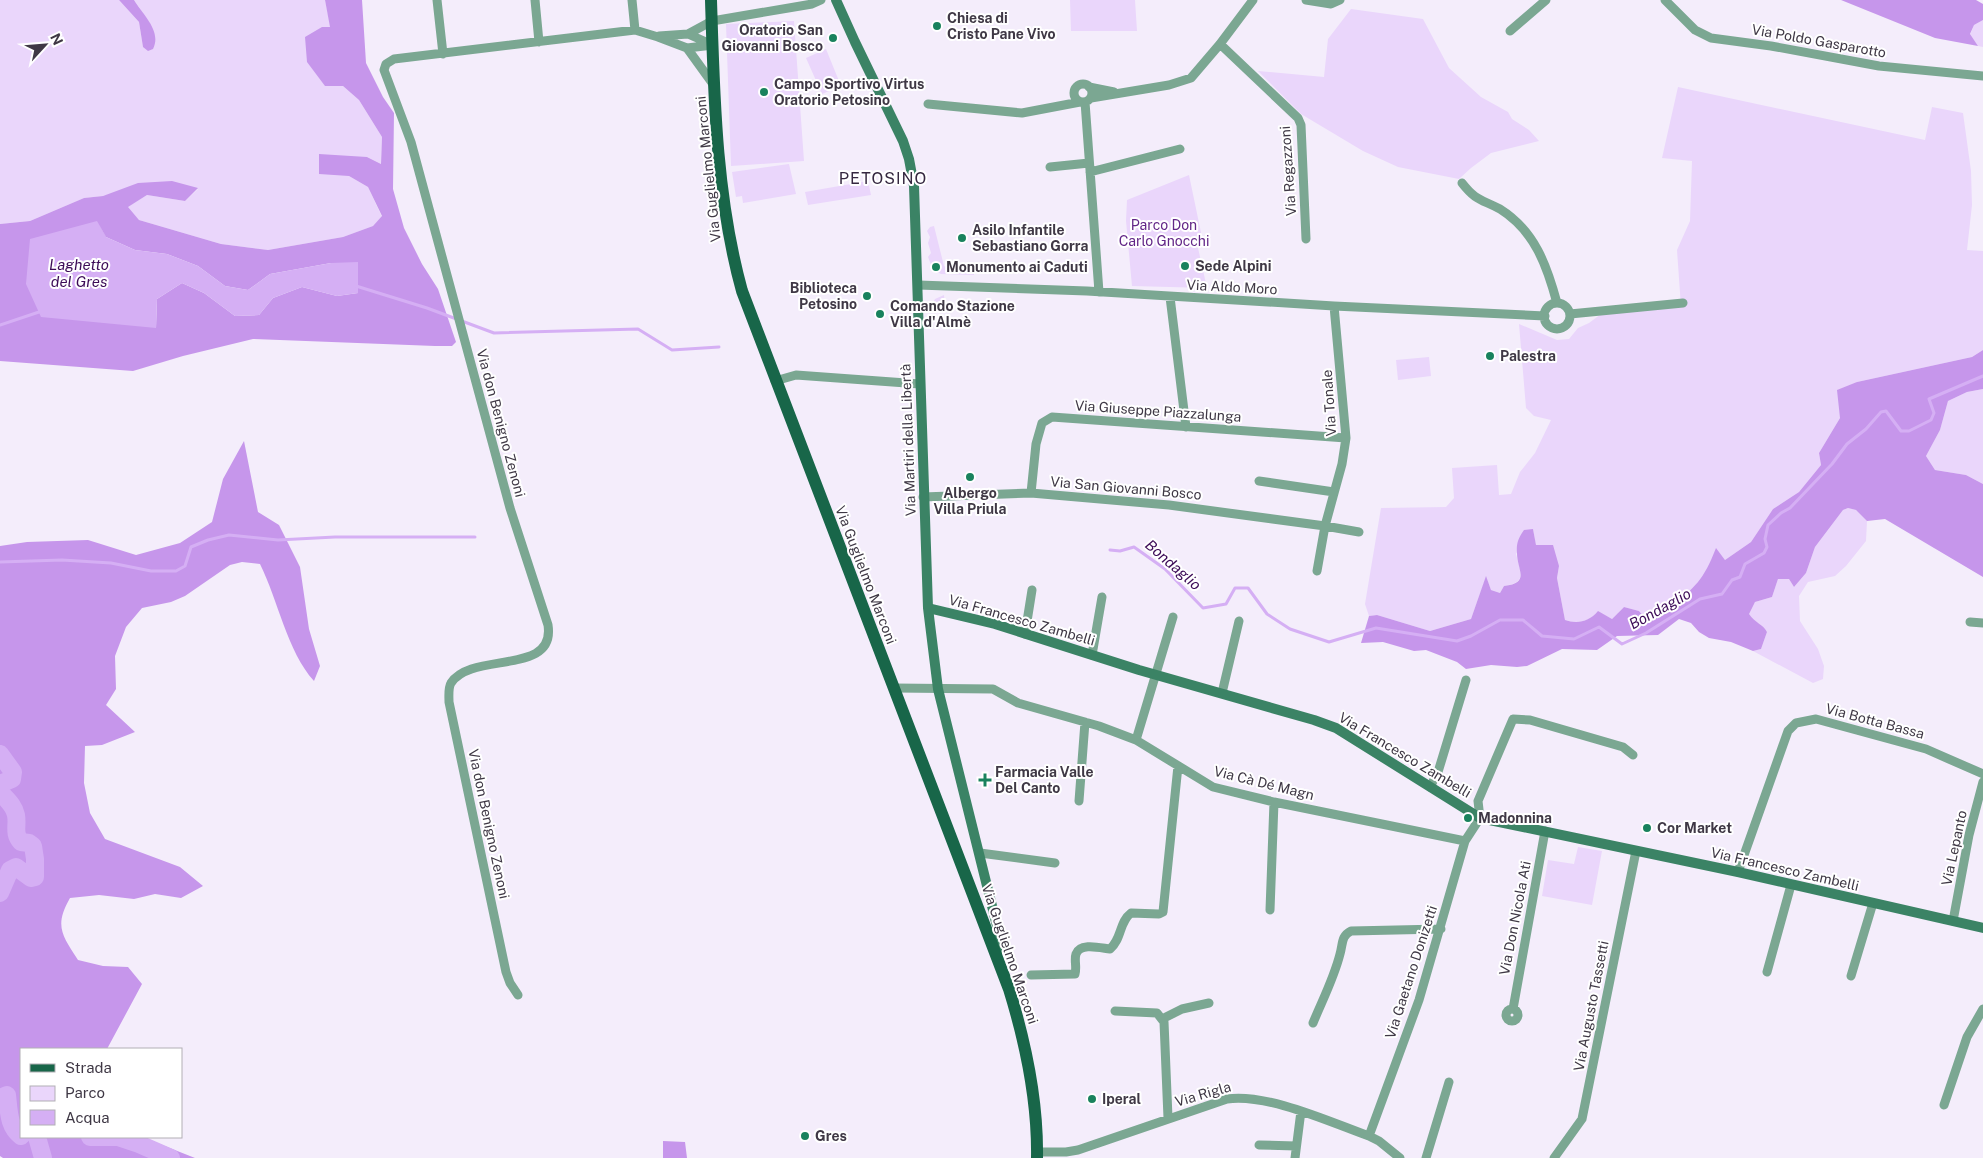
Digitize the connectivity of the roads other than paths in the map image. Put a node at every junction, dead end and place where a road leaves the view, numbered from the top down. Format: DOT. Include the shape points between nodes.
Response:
graph roads {
  1 [pos="437,0"];
  2 [pos="535,0"];
  3 [pos="632,0"];
  4 [pos="711,0"];
  5 [pos="821,0"];
  6 [pos="836,0"];
  7 [pos="1253,0"];
  8 [pos="1306,0"];
  9 [pos="1340,0"];
  10 [pos="1546,0"];
  11 [pos="1664,0"];
  12 [pos="712,22"];
  13 [pos="635,30"];
  14 [pos="1510,31"];
  15 [pos="688,34"];
  16 [pos="658,37"];
  17 [pos="539,42"];
  18 [pos="1220,44"];
  19 [pos="713,45"];
  20 [pos="687,48"];
  21 [pos="442,54"];
  22 [pos="1983,76"];
  23 [pos="714,85"];
  24 [pos="1089,87"];
  25 [pos="1119,93"];
  26 [pos="1085,101"];
  27 [pos="928,104"];
  28 [pos="1180,149"];
  29 [pos="1050,167"];
  30 [pos="1090,168"];
  31 [pos="1462,183"];
  32 [pos="1306,239"];
  33 [pos="918,285"];
  34 [pos="1099,292"];
  35 [pos="1170,297"];
  36 [pos="1557,303"];
  37 [pos="1682,303"];
  38 [pos="1334,306"];
  39 [pos="1570,314"];
  40 [pos="1545,316"];
  41 [pos="775,381"];
  42 [pos="920,384"];
  43 [pos="1186,427"];
  44 [pos="1346,438"];
  45 [pos="1259,481"];
  46 [pos="1334,492"];
  47 [pos="1031,493"];
  48 [pos="923,497"];
  49 [pos="1325,526"];
  50 [pos="1359,532"];
  51 [pos="1317,571"];
  52 [pos="1032,590"];
  53 [pos="1102,597"];
  54 [pos="928,608"];
  55 [pos="1173,617"];
  56 [pos="1239,621"];
  57 [pos="1970,622"];
  58 [pos="1983,623"];
  59 [pos="1025,634"];
  60 [pos="1092,655"];
  61 [pos="1155,674"];
  62 [pos="1466,680"];
  63 [pos="894,688"];
  64 [pos="938,688"];
  65 [pos="1222,693"];
  66 [pos="1085,722"];
  67 [pos="1136,740"];
  68 [pos="1633,755"];
  69 [pos="1178,766"];
  70 [pos="1983,774"];
  71 [pos="1983,782"];
  72 [pos="1430,787"];
  73 [pos="1079,801"];
  74 [pos="1274,802"];
  75 [pos="1480,818"];
  76 [pos="1545,832"];
  77 [pos="1465,841"];
  78 [pos="1636,851"];
  79 [pos="980,853"];
  80 [pos="1054,863"];
  81 [pos="1738,872"];
  82 [pos="1792,885"];
  83 [pos="988,888"];
  84 [pos="1873,903"];
  85 [pos="979,908"];
  86 [pos="1270,910"];
  87 [pos="1953,921"];
  88 [pos="1983,928"];
  89 [pos="1441,929"];
  90 [pos="997,954"];
  91 [pos="1767,972"];
  92 [pos="1031,975"];
  93 [pos="1851,976"];
  94 [pos="518,995"];
  95 [pos="1209,1003"];
  96 [pos="1513,1009"];
  97 [pos="1983,1009"];
  98 [pos="1115,1011"];
  99 [pos="1162,1019"];
  100 [pos="1313,1024"];
  101 [pos="1449,1082"];
  102 [pos="1944,1105"];
  103 [pos="1301,1111"];
  104 [pos="1168,1118"];
  105 [pos="1369,1136"];
  106 [pos="1259,1145"];
  107 [pos="1296,1146"];
  108 [pos="1037,1155"];
  109 [pos="1066,1155"];
  110 [pos="1296,1158"];
  111 [pos="1400,1158"];
  112 [pos="1426,1158"];
  113 [pos="1554,1158"];
  1 -- 21 [label="street"];
  2 -- 17 [label="street"];
  3 -- 13 [label="street"];
  4 -- 12 [label="main road, Via Guglielmo Marconi"];
  5 -- 12 [label="street, Via don Benigno Zenoni"];
  6 -- 33 [label="main road, Via Martiri della Libertà" via="910,159"];
  7 -- 18 [label="street"];
  8 -- 9 [label="street" via="1331,4"];
  10 -- 14 [label="street"];
  11 -- 22 [label="street, Via Poldo Gasparotto" via="1695,30 1711,38 1880,66"];
  12 -- 15 [label="street, Via don Benigno Zenoni"];
  12 -- 19 [label="main road, Via Guglielmo Marconi"];
  13 -- 16 [label="street, Via don Benigno Zenoni"];
  13 -- 17 [label="street, Via don Benigno Zenoni"];
  15 -- 16 [label="street, Via don Benigno Zenoni"];
  15 -- 19 [label="street, Via don Benigno Zenoni"];
  16 -- 20 [label="street, Via don Benigno Zenoni"];
  17 -- 21 [label="street, Via don Benigno Zenoni"];
  18 -- 25 [label="street" via="1191,78"];
  18 -- 32 [label="street, Via Regazzoni" via="1298,118 1301,125"];
  19 -- 20 [label="street, Via don Benigno Zenoni"];
  19 -- 23 [label="main road, Via Guglielmo Marconi"];
  20 -- 23 [label="street"];
  21 -- 94 [label="street, Via don Benigno Zenoni" via="394,59 386,64 384,70 411,142 510,508 550,635 540,652 472,669 459,675 448,692 506,972"];
  23 -- 41 [label="main road, Via Guglielmo Marconi" via="720,171 731,246 748,309"];
  24 -- 25 [label="street"];
  24 -- 26 [label="street" via="1092,92"];
  24 -- 26 [label="street" via="1081,84 1076,88 1074,96"];
  25 -- 26 [label="street"];
  26 -- 27 [label="street" via="1022,113"];
  26 -- 30 [label="street"];
  28 -- 30 [label="street"];
  29 -- 30 [label="street"];
  30 -- 34 [label="street"];
  31 -- 36 [label="street" via="1474,197 1500,210 1524,229 1542,257"];
  33 -- 34 [label="street, Via Aldo Moro"];
  33 -- 42 [label="main road, Via Martiri della Libertà"];
  34 -- 35 [label="street, Via Aldo Moro"];
  35 -- 38 [label="street, Via Aldo Moro"];
  35 -- 43 [label="street"];
  36 -- 39 [label="street" via="1564,305"];
  36 -- 40 [label="street" via="1547,309"];
  37 -- 39 [label="street"];
  38 -- 40 [label="street, Via Aldo Moro"];
  38 -- 44 [label="street, Via Tonale"];
  39 -- 40 [label="street" via="1566,326 1558,329 1547,324"];
  41 -- 42 [label="street" via="796,374"];
  41 -- 63 [label="main road, Via Guglielmo Marconi"];
  42 -- 48 [label="main road, Via Martiri della Libertà"];
  43 -- 44 [label="street, Via Giuseppe Piazzalunga"];
  43 -- 47 [label="street, Via Giuseppe Piazzalunga" via="1052,417 1042,423 1036,444"];
  44 -- 46 [label="street, Via Tonale"];
  45 -- 46 [label="street"];
  46 -- 49 [label="street, Via Tonale"];
  47 -- 48 [label="street, Via San Giovanni Bosco"];
  47 -- 49 [label="street, Via San Giovanni Bosco" via="1169,505"];
  48 -- 54 [label="main road, Via Martiri della Libertà"];
  49 -- 50 [label="street, Via San Giovanni Bosco"];
  49 -- 51 [label="street"];
  52 -- 59 [label="street"];
  53 -- 60 [label="street"];
  54 -- 59 [label="main road, Via Francesco Zambelli"];
  54 -- 64 [label="main road, Via Martiri della Libertà"];
  55 -- 61 [label="street"];
  56 -- 65 [label="street"];
  57 -- 58 [label="street"];
  59 -- 60 [label="main road, Via Francesco Zambelli"];
  60 -- 61 [label="main road, Via Francesco Zambelli"];
  61 -- 65 [label="main road, Via Francesco Zambelli"];
  61 -- 67 [label="street"];
  62 -- 72 [label="street" via="1438,772"];
  63 -- 64 [label="street, Via Cà Dé Magn"];
  63 -- 85 [label="main road, Via Guglielmo Marconi"];
  64 -- 66 [label="street, Via Cà Dé Magn" via="993,689 1018,702"];
  64 -- 79 [label="main road, Via Martiri della Libertà"];
  65 -- 72 [label="main road, Via Francesco Zambelli" via="1336,728"];
  66 -- 67 [label="street, Via Cà Dé Magn"];
  66 -- 73 [label="street"];
  67 -- 69 [label="street, Via Cà Dé Magn"];
  68 -- 75 [label="street" via="1623,747 1530,720 1513,719 1478,801"];
  69 -- 74 [label="street, Via Cà Dé Magn" via="1213,787"];
  69 -- 92 [label="street" via="1163,912 1131,913 1123,920 1115,945 1110,949 1079,949 1075,974"];
  70 -- 81 [label="street, Via Botta Bassa" via="1926,749 1816,720 1796,723 1788,731"];
  71 -- 87 [label="street, Via Lepanto"];
  72 -- 75 [label="main road, Via Francesco Zambelli"];
  74 -- 77 [label="street, Via Cà Dé Magn"];
  74 -- 86 [label="street"];
  75 -- 76 [label="main road, Via Francesco Zambelli"];
  75 -- 77 [label="street, Via Gaetano Donizetti"];
  76 -- 78 [label="main road, Via Francesco Zambelli"];
  76 -- 96 [label="street, Via Don Nicola Ati"];
  77 -- 89 [label="street, Via Gaetano Donizetti"];
  78 -- 81 [label="main road, Via Francesco Zambelli"];
  78 -- 113 [label="street, Via Augusto Tassetti" via="1582,1119"];
  79 -- 80 [label="street"];
  79 -- 83 [label="main road, Via Martiri della Libertà"];
  81 -- 82 [label="main road, Via Francesco Zambelli"];
  82 -- 84 [label="main road, Via Francesco Zambelli"];
  82 -- 91 [label="street"];
  83 -- 85 [label="main road" via="986,902"];
  83 -- 90 [label="main road, Via Martiri della Libertà" via="997,926"];
  84 -- 87 [label="main road, Via Francesco Zambelli"];
  84 -- 93 [label="street, Via Francesco Zambelli"];
  85 -- 90 [label="main road, Via Guglielmo Marconi"];
  87 -- 88 [label="main road, Via Francesco Zambelli"];
  89 -- 100 [label="street" via="1346,933 1336,968"];
  89 -- 105 [label="street, Via Gaetano Donizetti" via="1419,1000"];
  90 -- 108 [label="main road, Via Guglielmo Marconi" via="1020,1025 1031,1074"];
  95 -- 99 [label="street" via="1182,1009"];
  97 -- 102 [label="street" via="1967,1037"];
  98 -- 99 [label="street" via="1157,1013"];
  99 -- 104 [label="street"];
  101 -- 112 [label="street"];
  103 -- 104 [label="street, Via Rigla" via="1250,1098 1237,1098"];
  103 -- 105 [label="street, Via Rigla"];
  103 -- 107 [label="street"];
  104 -- 109 [label="street, Via Rigla"];
  105 -- 111 [label="street, Via Rigla"];
  106 -- 107 [label="street"];
  107 -- 110 [label="street"];
  108 -- 109 [label="street, Via Rigla"];
}
